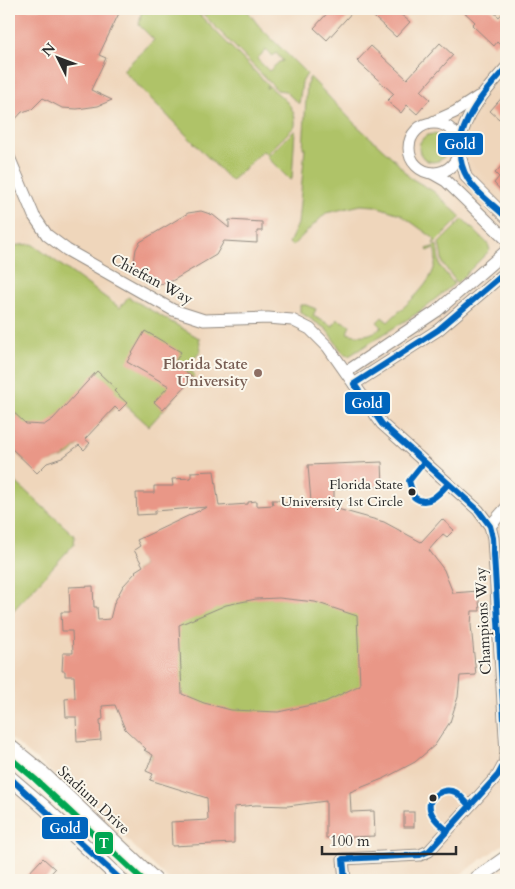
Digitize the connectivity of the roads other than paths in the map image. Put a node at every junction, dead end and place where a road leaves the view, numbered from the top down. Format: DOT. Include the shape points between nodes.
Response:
graph roads {
  1 [pos="506,68"];
  2 [pos="484,93"];
  3 [pos="430,123"];
  4 [pos="459,148"];
  5 [pos="9,157"];
  6 [pos="432,173"];
  7 [pos="506,217"];
  8 [pos="506,239"];
  9 [pos="506,251"];
  10 [pos="506,272"];
  11 [pos="346,372"];
  12 [pos="354,384"];
  13 [pos="506,508"];
  14 [pos="490,526"];
  15 [pos="9,746"];
  16 [pos="9,777"];
  17 [pos="506,858"];
  18 [pos="121,880"];
  19 [pos="155,880"];
  20 [pos="345,880"];
  21 [pos="476,880"];
  1 -- 2 [label="street"];
  2 -- 3 [label="street" via="455,112"];
  2 -- 4 [label="street" via="466,122"];
  3 -- 4 [label="street" via="448,127 457,136"];
  3 -- 6 [label="street" via="414,133 409,149 418,167"];
  4 -- 6 [label="street" via="452,165 445,171"];
  4 -- 7 [label="street" via="466,177"];
  5 -- 11 [label="street, Chieftan Way" via="41,228 67,250 183,315 217,320 280,319 302,324 320,337"];
  6 -- 8 [label="street" via="446,181"];
  9 -- 11 [label="street" via="437,312"];
  10 -- 12 [label="street" via="438,330"];
  11 -- 12 [label="street"];
  12 -- 14 [label="street" via="382,424 478,510"];
  13 -- 14 [label="street"];
  14 -- 20 [label="street, Champions Way" via="499,624 504,764 429,851 420,855 343,859"];
  15 -- 19 [label="main road, Stadium Drive" via="42,772"];
  16 -- 18 [label="main road"];
  17 -- 21 [label="main road"];
}
